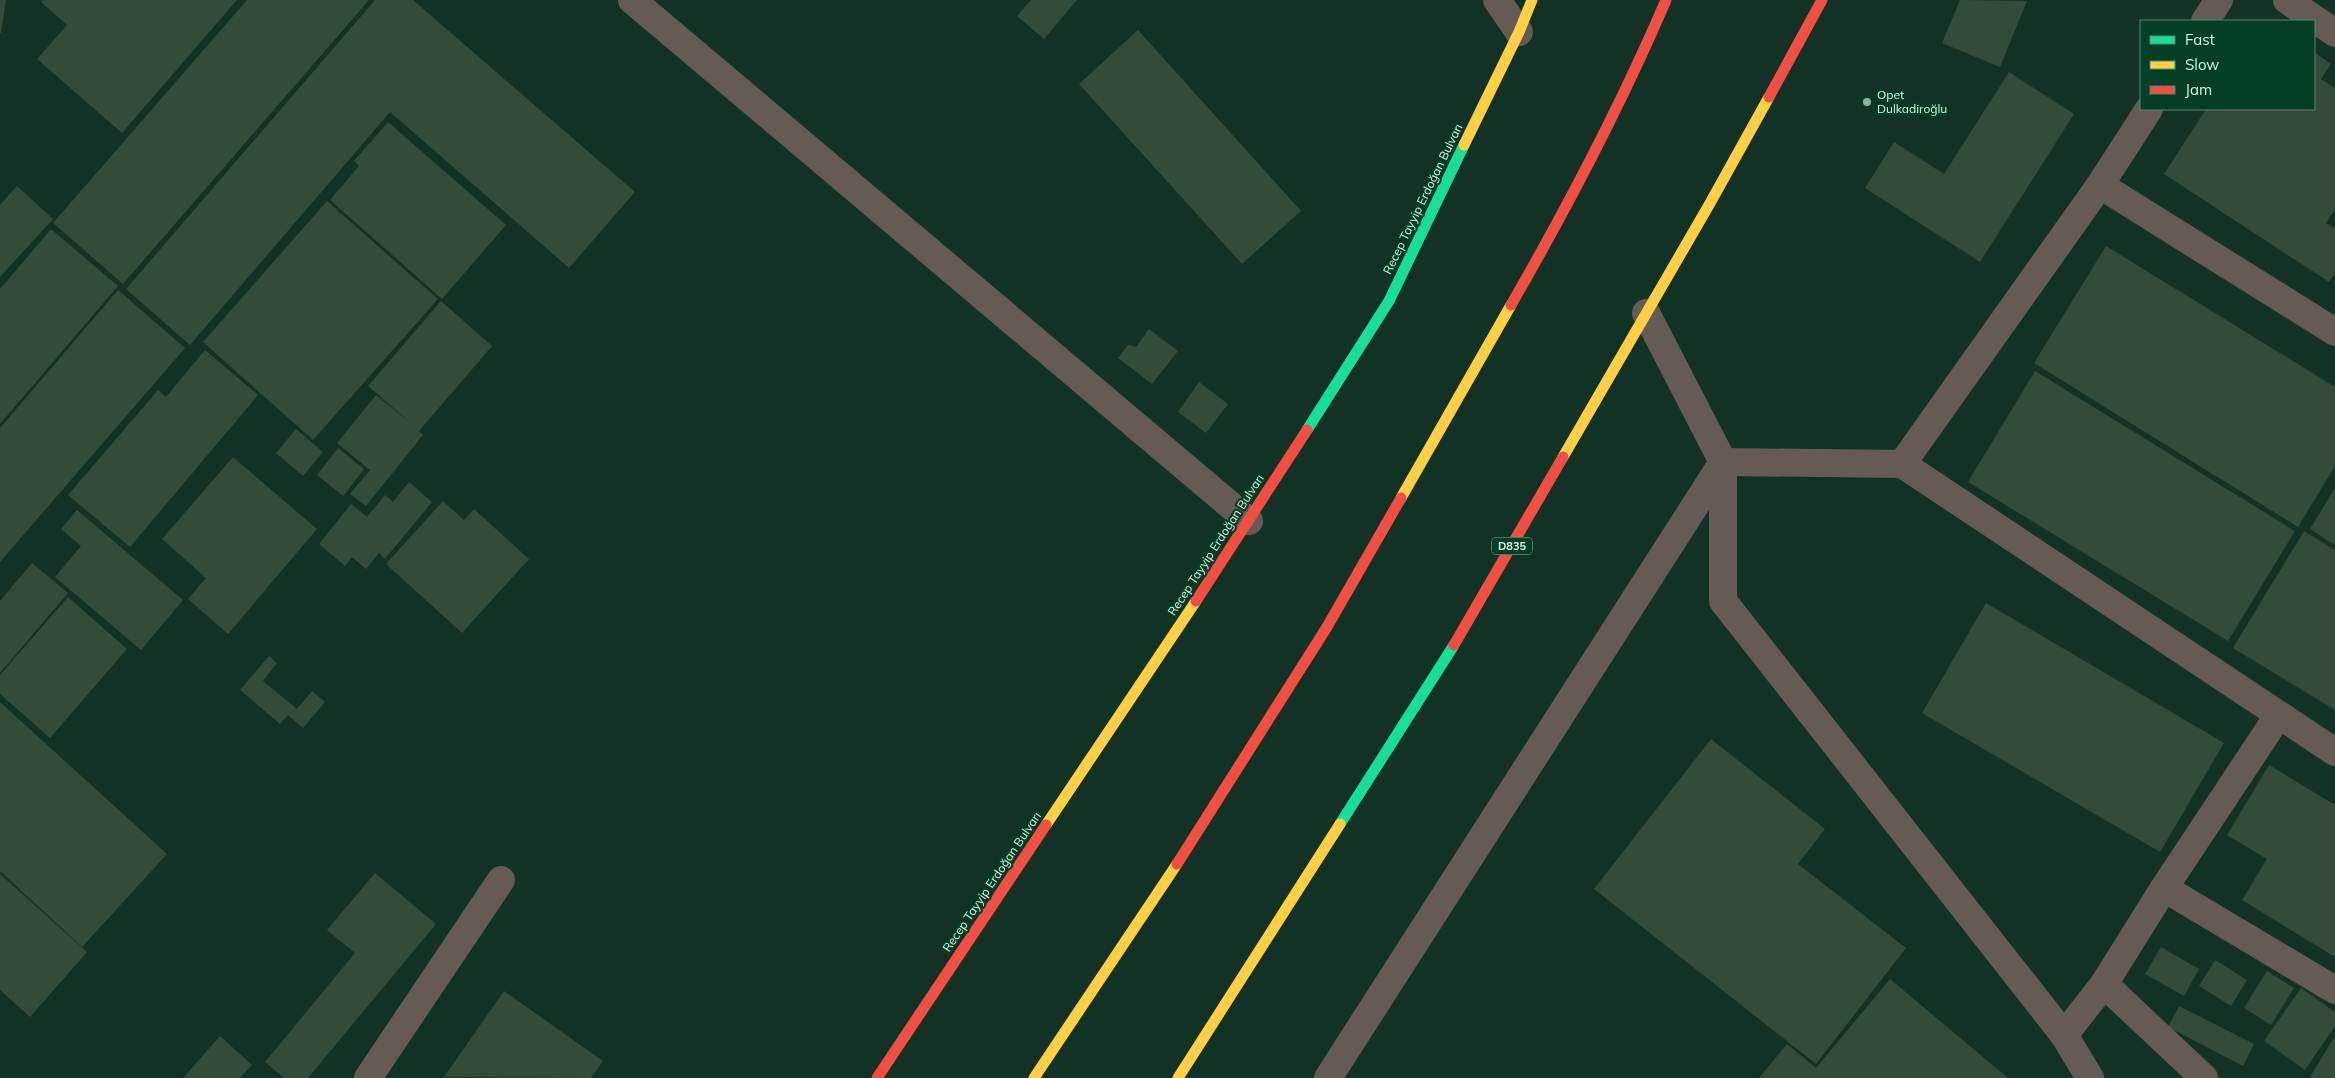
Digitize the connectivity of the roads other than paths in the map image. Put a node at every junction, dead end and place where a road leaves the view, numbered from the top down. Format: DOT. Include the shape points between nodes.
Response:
graph roads {
  1 [pos="632,0"];
  2 [pos="1497,0"];
  3 [pos="1532,0"];
  4 [pos="1666,0"];
  5 [pos="1822,0"];
  6 [pos="2219,0"];
  7 [pos="2287,0"];
  8 [pos="1828,12"];
  9 [pos="2206,20"];
  10 [pos="1519,32"];
  11 [pos="2335,33"];
  12 [pos="1798,44"];
  13 [pos="2148,110"];
  14 [pos="2100,185"];
  15 [pos="1646,313"];
  16 [pos="2335,332"];
  17 [pos="1723,462"];
  18 [pos="1902,464"];
  19 [pos="1249,521"];
  20 [pos="2278,716"];
  21 [pos="2335,752"];
  22 [pos="501,880"];
  23 [pos="2164,888"];
  24 [pos="2104,984"];
  25 [pos="2335,990"];
  26 [pos="2064,1035"];
  27 [pos="368,1078"];
  28 [pos="877,1078"];
  29 [pos="1034,1078"];
  30 [pos="1178,1078"];
  31 [pos="1328,1078"];
  32 [pos="2090,1078"];
  33 [pos="2204,1078"];
  1 -- 19 [label="street"];
  2 -- 10 [label="street"];
  3 -- 10 [label="main road, Recep Tayyip Erdoğan Bulvarı"];
  4 -- 29 [label="main road" via="1563,214 1327,627 1160,891"];
  5 -- 12 [label="main road, D835"];
  6 -- 9 [label="street"];
  7 -- 11 [label="street"];
  8 -- 12 [label="main road"];
  10 -- 19 [label="main road, Recep Tayyip Erdoğan Bulvarı" via="1388,301"];
  12 -- 15 [label="main road, D835"];
  13 -- 14 [label="street"];
  14 -- 16 [label="street"];
  14 -- 18 [label="street"];
  15 -- 17 [label="street"];
  15 -- 30 [label="main road, D835" via="1444,662"];
  17 -- 18 [label="street"];
  17 -- 26 [label="street" via="1723,600"];
  17 -- 31 [label="street"];
  18 -- 20 [label="street"];
  19 -- 28 [label="main road, Recep Tayyip Erdoğan Bulvarı"];
  20 -- 21 [label="street"];
  20 -- 23 [label="street"];
  22 -- 27 [label="street"];
  23 -- 24 [label="street"];
  23 -- 25 [label="street"];
  24 -- 26 [label="street"];
  24 -- 33 [label="street"];
  26 -- 32 [label="street"];
}
